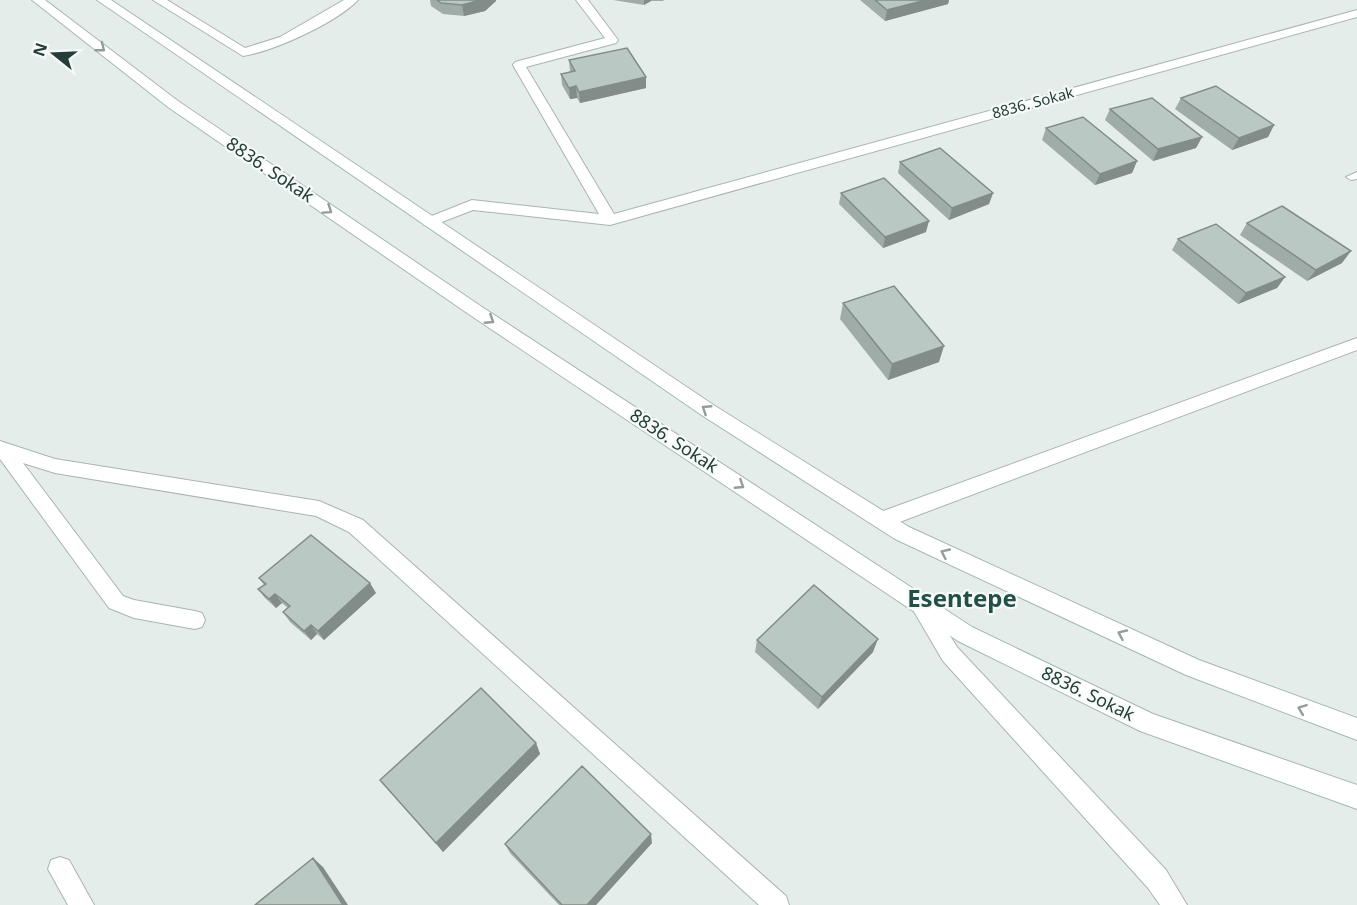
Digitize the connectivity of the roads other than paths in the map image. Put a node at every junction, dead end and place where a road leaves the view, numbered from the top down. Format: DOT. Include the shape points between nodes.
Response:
graph roads {
  1 [pos="38,0"];
  2 [pos="104,0"];
  3 [pos="159,0"];
  4 [pos="352,0"];
  5 [pos="582,0"];
  6 [pos="1357,13"];
  7 [pos="609,220"];
  8 [pos="429,222"];
  9 [pos="1357,344"];
  10 [pos="1,448"];
  11 [pos="882,520"];
  12 [pos="919,603"];
  13 [pos="195,620"];
  14 [pos="1357,729"];
  15 [pos="1357,797"];
  16 [pos="60,869"];
  17 [pos="82,905"];
  18 [pos="777,905"];
  19 [pos="1175,905"];
  1 -- 12 [label="street, 8836. Sokak, one-way" via="183,111"];
  2 -- 8 [label="street"];
  3 -- 4 [label="street" via="243,52 256,51"];
  5 -- 7 [label="street" via="612,40 519,65"];
  6 -- 7 [label="street, 8836. Sokak"];
  7 -- 8 [label="street, 8836. Sokak" via="472,205"];
  11 -- 8 [label="street, one-way" via="709,411"];
  9 -- 11 [label="street"];
  10 -- 13 [label="street" via="116,602"];
  10 -- 18 [label="street" via="55,466 319,509 356,526"];
  14 -- 11 [label="street, one-way" via="1193,668 902,533"];
  12 -- 15 [label="street, 8836. Sokak" via="965,634 1148,723"];
  12 -- 19 [label="street" via="950,654 1157,879"];
  16 -- 17 [label="street"];
}
